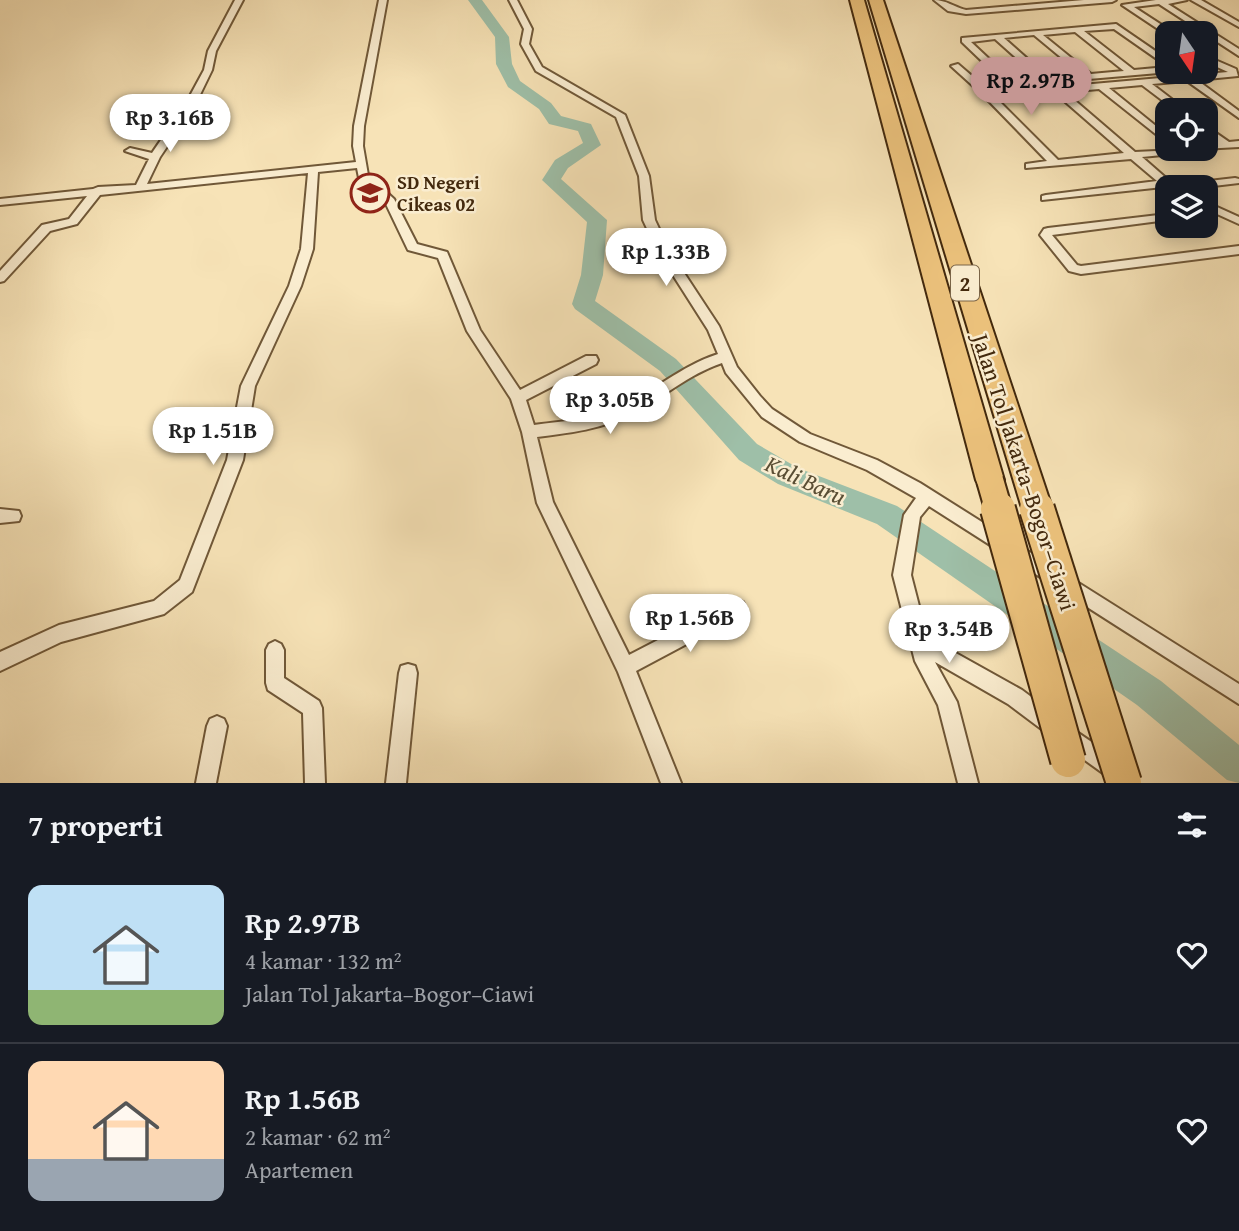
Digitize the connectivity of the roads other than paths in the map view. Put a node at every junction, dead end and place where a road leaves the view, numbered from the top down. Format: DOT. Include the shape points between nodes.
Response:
graph roads {
  1 [pos="239,0"];
  2 [pos="383,0"];
  3 [pos="513,0"];
  4 [pos="857,0"];
  5 [pos="876,0"];
  6 [pos="938,0"];
  7 [pos="1112,0"];
  8 [pos="1183,0"];
  9 [pos="1195,0"];
  10 [pos="1160,1"];
  11 [pos="1058,4"];
  12 [pos="1126,5"];
  13 [pos="1239,12"];
  14 [pos="1218,13"];
  15 [pos="956,17"];
  16 [pos="1104,17"];
  17 [pos="1189,21"];
  18 [pos="1155,24"];
  19 [pos="1239,25"];
  20 [pos="1116,26"];
  21 [pos="1076,29"];
  22 [pos="1239,31"];
  23 [pos="1036,33"];
  24 [pos="1218,33"];
  25 [pos="997,36"];
  26 [pos="1218,40"];
  27 [pos="1239,52"];
  28 [pos="1155,54"];
  29 [pos="884,61"];
  30 [pos="955,66"];
  31 [pos="1218,68"];
  32 [pos="1155,70"];
  33 [pos="1131,72"];
  34 [pos="1236,73"];
  35 [pos="1218,74"];
  36 [pos="1088,76"];
  37 [pos="1155,80"];
  38 [pos="1144,82"];
  39 [pos="1196,84"];
  40 [pos="1051,85"];
  41 [pos="1100,86"];
  42 [pos="1016,89"];
  43 [pos="985,92"];
  44 [pos="1165,98"];
  45 [pos="1239,115"];
  46 [pos="1155,130"];
  47 [pos="1218,138"];
  48 [pos="1239,144"];
  49 [pos="1227,145"];
  50 [pos="1218,146"];
  51 [pos="130,151"];
  52 [pos="1155,152"];
  53 [pos="1130,155"];
  54 [pos="155,157"];
  55 [pos="1055,163"];
  56 [pos="360,165"];
  57 [pos="1030,166"];
  58 [pos="313,172"];
  59 [pos="1155,176"];
  60 [pos="1235,181"];
  61 [pos="1218,183"];
  62 [pos="1155,186"];
  63 [pos="140,187"];
  64 [pos="98,190"];
  65 [pos="1046,198"];
  66 [pos="0,202"];
  67 [pos="1219,211"];
  68 [pos="1155,219"];
  69 [pos="1239,221"];
  70 [pos="1239,250"];
  71 [pos="0,278"];
  72 [pos="727,356"];
  73 [pos="591,360"];
  74 [pos="518,398"];
  75 [pos="529,432"];
  76 [pos="990,480"];
  77 [pos="926,497"];
  78 [pos="737,607"];
  79 [pos="921,644"];
  80 [pos="275,650"];
  81 [pos="0,662"];
  82 [pos="625,667"];
  83 [pos="408,673"];
  84 [pos="1239,695"];
  85 [pos="217,726"];
  86 [pos="1071,772"];
  87 [pos="206,783"];
  88 [pos="315,783"];
  89 [pos="396,783"];
  90 [pos="671,783"];
  91 [pos="968,783"];
  92 [pos="1124,783"];
  93 [pos="1133,783"];
  1 -- 54 [label="street" via="190,106"];
  2 -- 56 [label="street" via="359,126"];
  3 -- 72 [label="street" via="528,29 525,44 539,69 620,115 644,176 649,220"];
  4 -- 29 [label="highway, Jalan Tol Jakarta–Bogor–Ciawi / 2"];
  5 -- 29 [label="highway, Jalan Tol Jakarta–Bogor–Ciawi / 2"];
  6 -- 11 [label="street" via="961,12"];
  7 -- 11 [label="street"];
  8 -- 10 [label="street"];
  9 -- 14 [label="street"];
  10 -- 12 [label="street"];
  10 -- 17 [label="street"];
  11 -- 12 [label="street"];
  11 -- 15 [label="street"];
  12 -- 18 [label="street"];
  13 -- 14 [label="street"];
  14 -- 19 [label="street"];
  16 -- 20 [label="street"];
  20 -- 21 [label="street"];
  20 -- 28 [label="street"];
  21 -- 23 [label="street"];
  21 -- 33 [label="street"];
  22 -- 24 [label="street"];
  23 -- 25 [label="street"];
  23 -- 36 [label="street"];
  25 -- 40 [label="street"];
  25 -- 42 [label="street" via="965,40"];
  26 -- 27 [label="street"];
  29 -- 76 [label="highway, Jalan Tol Jakarta–Bogor–Ciawi / 2"];
  29 -- 92 [label="highway, Jalan Tol Jakarta–Bogor–Ciawi / 2, bridge"];
  30 -- 43 [label="street"];
  31 -- 34 [label="street"];
  32 -- 33 [label="street"];
  33 -- 36 [label="street"];
  34 -- 35 [label="street"];
  36 -- 40 [label="street"];
  37 -- 38 [label="street"];
  38 -- 41 [label="street"];
  38 -- 44 [label="street"];
  39 -- 45 [label="street"];
  40 -- 41 [label="street"];
  40 -- 42 [label="street"];
  40 -- 53 [label="street"];
  41 -- 46 [label="street"];
  42 -- 43 [label="street"];
  43 -- 55 [label="street"];
  47 -- 49 [label="street"];
  48 -- 49 [label="street"];
  49 -- 50 [label="street"];
  51 -- 54 [label="street"];
  52 -- 53 [label="street"];
  53 -- 55 [label="street"];
  53 -- 59 [label="street"];
  54 -- 63 [label="street"];
  55 -- 57 [label="street"];
  56 -- 58 [label="street"];
  56 -- 74 [label="street" via="362,176 390,201 412,247 443,255 474,331"];
  58 -- 63 [label="street"];
  58 -- 81 [label="street" via="307,249 295,286 248,386 235,460 186,586 158,608 59,634"];
  60 -- 61 [label="street"];
  62 -- 65 [label="street"];
  63 -- 64 [label="street"];
  64 -- 66 [label="street"];
  64 -- 71 [label="street" via="73,222 48,226"];
  67 -- 69 [label="street"];
  68 -- 70 [label="street" via="1046,235 1073,268 1081,270"];
  72 -- 75 [label="street" via="690,369 609,418"];
  72 -- 77 [label="street" via="731,369 755,400 786,426 832,451 872,465"];
  73 -- 74 [label="street"];
  74 -- 75 [label="street"];
  75 -- 82 [label="street" via="545,503"];
  76 -- 86 [label="highway, Jalan Tol Jakarta–Bogor–Ciawi / 2, bridge"];
  77 -- 79 [label="street" via="912,515 902,575"];
  77 -- 84 [label="street"];
  78 -- 82 [label="street"];
  79 -- 91 [label="street" via="924,661 947,702"];
  79 -- 93 [label="street" via="1015,697"];
  80 -- 88 [label="street" via="275,683 312,708"];
  82 -- 90 [label="street"];
  83 -- 89 [label="street"];
  85 -- 87 [label="street"];
}
